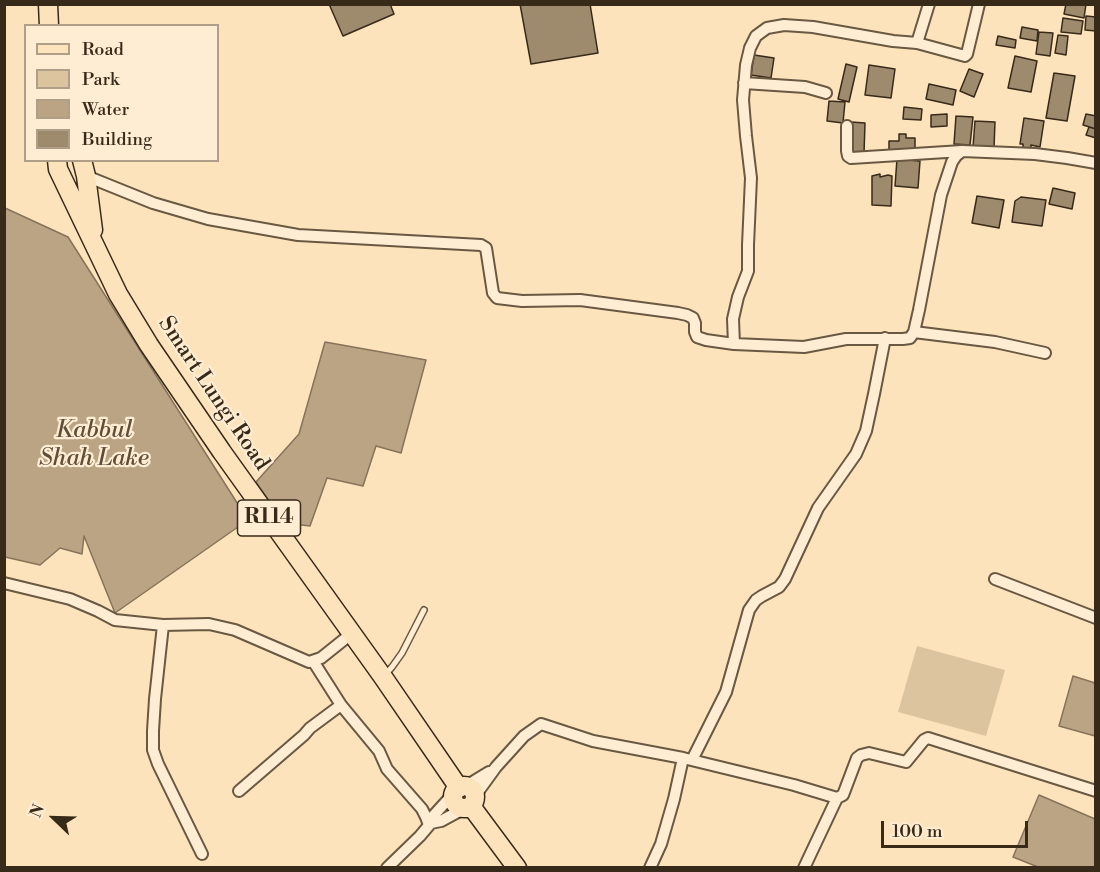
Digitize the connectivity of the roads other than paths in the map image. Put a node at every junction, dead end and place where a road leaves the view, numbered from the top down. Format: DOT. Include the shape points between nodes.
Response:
graph roads {
  1 [pos="48,4"];
  2 [pos="929,4"];
  3 [pos="979,4"];
  4 [pos="49,24"];
  5 [pos="917,42"];
  6 [pos="744,84"];
  7 [pos="826,93"];
  8 [pos="847,126"];
  9 [pos="962,151"];
  10 [pos="57,162"];
  11 [pos="1095,163"];
  12 [pos="84,168"];
  13 [pos="93,240"];
  14 [pos="914,332"];
  15 [pos="885,338"];
  16 [pos="734,344"];
  17 [pos="1045,353"];
  18 [pos="995,579"];
  19 [pos="4,583"];
  20 [pos="424,610"];
  21 [pos="1095,618"];
  22 [pos="163,625"];
  23 [pos="351,634"];
  24 [pos="313,661"];
  25 [pos="383,677"];
  26 [pos="341,705"];
  27 [pos="688,759"];
  28 [pos="1095,790"];
  29 [pos="239,791"];
  30 [pos="465,796"];
  31 [pos="837,798"];
  32 [pos="430,824"];
  33 [pos="202,854"];
  34 [pos="387,867"];
  35 [pos="517,867"];
  36 [pos="650,867"];
  37 [pos="804,867"];
  1 -- 4 [label="main road"];
  2 -- 5 [label="street"];
  3 -- 5 [label="street" via="965,56"];
  5 -- 6 [label="street" via="813,27 767,28 756,36 750,48"];
  6 -- 7 [label="street" via="805,87"];
  6 -- 16 [label="street" via="751,178 748,270 733,319"];
  8 -- 9 [label="street" via="847,151 851,158"];
  9 -- 11 [label="street" via="1035,154"];
  9 -- 14 [label="street" via="952,162 941,195"];
  10 -- 13 [label="main road, Smart Lungi Road / R114"];
  12 -- 13 [label="main road, R114"];
  12 -- 16 [label="street" via="153,203 208,219 298,235 482,245 486,248 497,298 580,300 687,315 693,318 697,337"];
  13 -- 23 [label="main road, Smart Lungi Road / R114" via="118,294 149,345"];
  14 -- 15 [label="street" via="910,338"];
  14 -- 17 [label="street"];
  15 -- 16 [label="street" via="804,346"];
  15 -- 27 [label="street" via="866,430 856,454 818,508 785,579 756,600 749,610 726,692"];
  18 -- 21 [label="street"];
  19 -- 22 [label="street" via="70,599 115,620"];
  20 -- 25 [label="lane" via="402,653"];
  22 -- 24 [label="street" via="209,624 235,630 304,661"];
  22 -- 33 [label="street" via="153,750"];
  23 -- 24 [label="street"];
  23 -- 25 [label="main road, Smart Lungi Road / R114"];
  24 -- 26 [label="street"];
  25 -- 30 [label="main road, Smart Lungi Road / R114"];
  26 -- 29 [label="street" via="309,728"];
  26 -- 32 [label="street"];
  27 -- 30 [label="street" via="593,741 541,723"];
  27 -- 31 [label="street"];
  27 -- 36 [label="street" via="662,844"];
  28 -- 31 [label="street" via="928,738 906,762 869,753 861,755 843,795"];
  30 -- 32 [label="street" via="441,821"];
  30 -- 32 [label="street" via="434,815"];
  30 -- 35 [label="main road, Smart Lungi Road / R114"];
  31 -- 37 [label="street"];
  32 -- 34 [label="street"];
}
